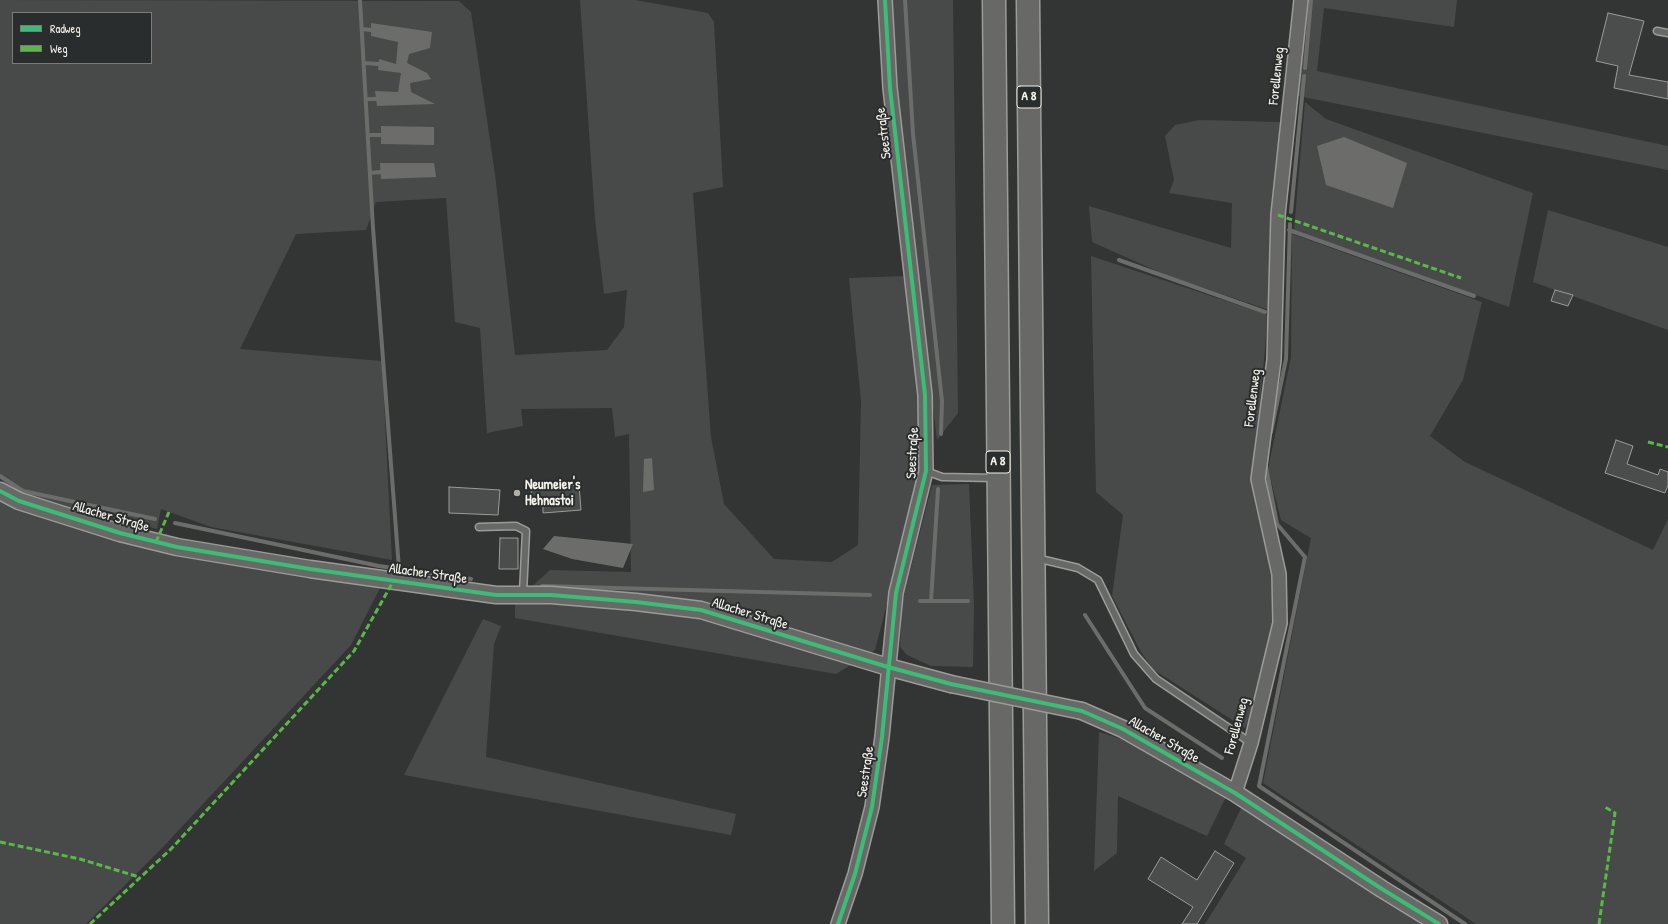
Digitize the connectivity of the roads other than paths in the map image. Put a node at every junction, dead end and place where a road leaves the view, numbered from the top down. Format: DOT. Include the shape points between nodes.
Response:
graph roads {
  1 [pos="885,0"];
  2 [pos="994,0"];
  3 [pos="1028,0"];
  4 [pos="1301,0"];
  5 [pos="1657,30"];
  6 [pos="1668,33"];
  7 [pos="926,471"];
  8 [pos="998,478"];
  9 [pos="0,491"];
  10 [pos="479,527"];
  11 [pos="1034,557"];
  12 [pos="523,595"];
  13 [pos="888,667"];
  14 [pos="1251,743"];
  15 [pos="1235,793"];
  16 [pos="838,924"];
  17 [pos="1003,924"];
  18 [pos="1037,924"];
  19 [pos="1439,924"];
  1 -- 7 [label="street, Seestraße" via="890,88 926,395"];
  2 -- 8 [label="highway, A 8"];
  3 -- 11 [label="highway, A 8"];
  4 -- 14 [label="street, Forellenweg" via="1278,215 1274,360 1258,479 1279,574 1280,623"];
  5 -- 6 [label="lane"];
  7 -- 8 [label="lane" via="942,477"];
  7 -- 13 [label="street, Seestraße" via="896,593"];
  8 -- 17 [label="highway, A 8"];
  9 -- 12 [label="street, Allacher Straße" via="19,501 120,533 177,547 496,595"];
  10 -- 12 [label="lane" via="516,526 526,531"];
  11 -- 14 [label="lane" via="1078,568 1098,580 1134,654 1156,679"];
  11 -- 18 [label="highway, A 8"];
  12 -- 13 [label="street, Allacher Straße" via="636,602 701,610"];
  13 -- 15 [label="street, Allacher Straße, bridge" via="951,684 1082,711 1123,729"];
  13 -- 16 [label="street, Seestraße" via="872,807 855,874"];
  14 -- 15 [label="street, Forellenweg"];
  15 -- 19 [label="street, Allacher Straße"];
}
